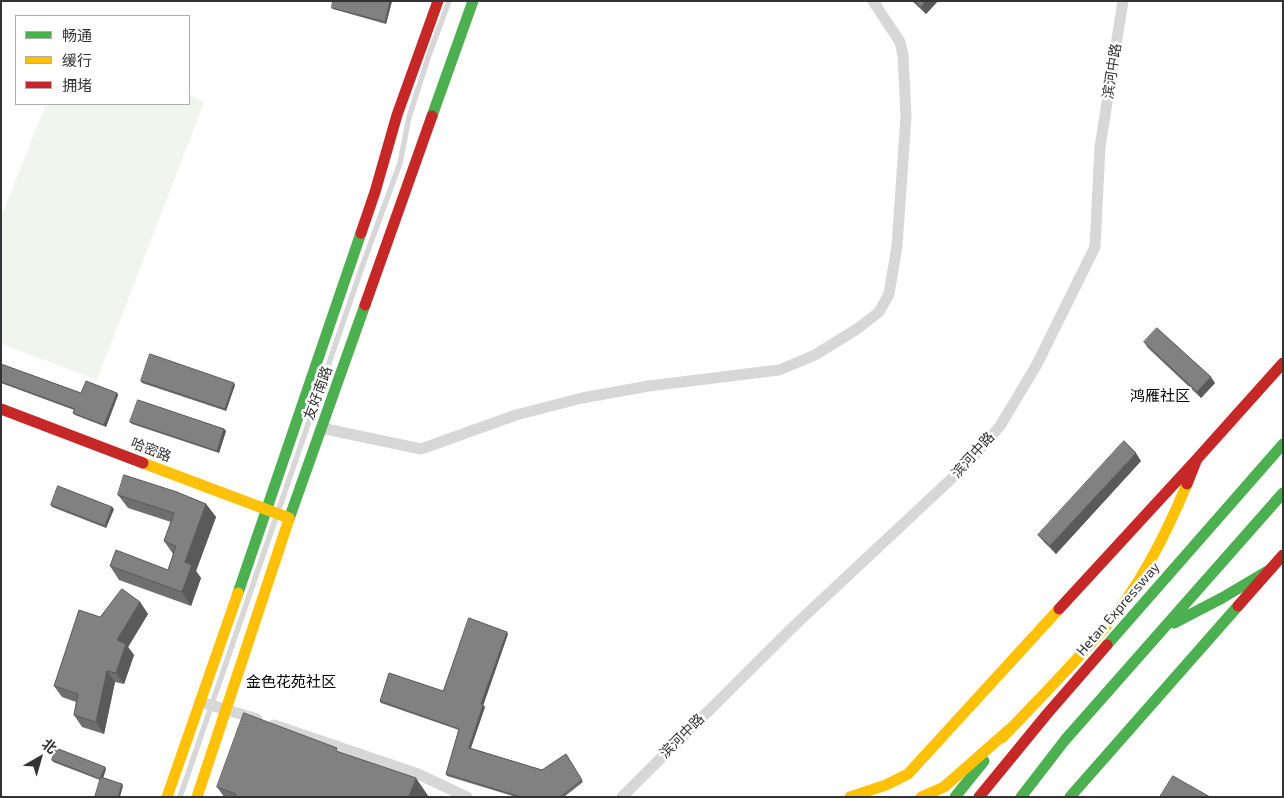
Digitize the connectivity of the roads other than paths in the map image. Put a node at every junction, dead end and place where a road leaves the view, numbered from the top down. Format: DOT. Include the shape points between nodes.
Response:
graph roads {
  1 [pos="438,1"];
  2 [pos="449,1"];
  3 [pos="473,1"];
  4 [pos="873,1"];
  5 [pos="1123,1"];
  6 [pos="1283,363"];
  7 [pos="1,409"];
  8 [pos="321,428"];
  9 [pos="1283,444"];
  10 [pos="1197,459"];
  11 [pos="1283,493"];
  12 [pos="266,510"];
  13 [pos="278,514"];
  14 [pos="289,518"];
  15 [pos="1190,550"];
  16 [pos="1283,555"];
  17 [pos="1271,569"];
  18 [pos="1107,625"];
  19 [pos="1162,629"];
  20 [pos="207,703"];
  21 [pos="226,709"];
  22 [pos="1010,729"];
  23 [pos="167,797"];
  24 [pos="180,797"];
  25 [pos="197,797"];
  26 [pos="467,797"];
  27 [pos="622,797"];
  28 [pos="850,797"];
  29 [pos="921,797"];
  30 [pos="955,797"];
  31 [pos="979,797"];
  32 [pos="1021,797"];
  33 [pos="1070,797"];
  1 -- 12 [label="main road, 友好南路"];
  2 -- 13 [label="lane" via="409,117 400,163"];
  3 -- 8 [label="main road, 友好南路"];
  4 -- 8 [label="street" via="900,42 906,116 897,246 889,294 879,312 815,355 779,370 582,398 516,415 421,448"];
  5 -- 27 [label="street, 滨河中路" via="1100,147 1096,247 1036,366 1000,426 965,466 794,626"];
  6 -- 10 [label="main road"];
  7 -- 12 [label="main road, 哈密路"];
  8 -- 14 [label="main road, 友好南路"];
  9 -- 15 [label="main road, Hetan Expressway"];
  10 -- 18 [label="main road" via="1170,524"];
  10 -- 28 [label="main road" via="908,774"];
  11 -- 19 [label="main road"];
  12 -- 13 [label="main road, 哈密路"];
  12 -- 20 [label="main road, 友好南路"];
  13 -- 14 [label="main road, 哈密路"];
  13 -- 20 [label="lane"];
  14 -- 21 [label="main road, 友好南路"];
  15 -- 18 [label="main road"];
  15 -- 31 [label="main road, Hetan Expressway"];
  16 -- 17 [label="main road"];
  17 -- 19 [label="main road"];
  17 -- 33 [label="main road"];
  18 -- 22 [label="main road"];
  19 -- 32 [label="main road" via="1065,740"];
  20 -- 21 [label="street"];
  20 -- 23 [label="main road, 友好南路"];
  20 -- 24 [label="lane"];
  21 -- 25 [label="main road, 友好南路"];
  21 -- 26 [label="street" via="418,774"];
  22 -- 29 [label="main road" via="944,787"];
  22 -- 30 [label="main road"];
}
